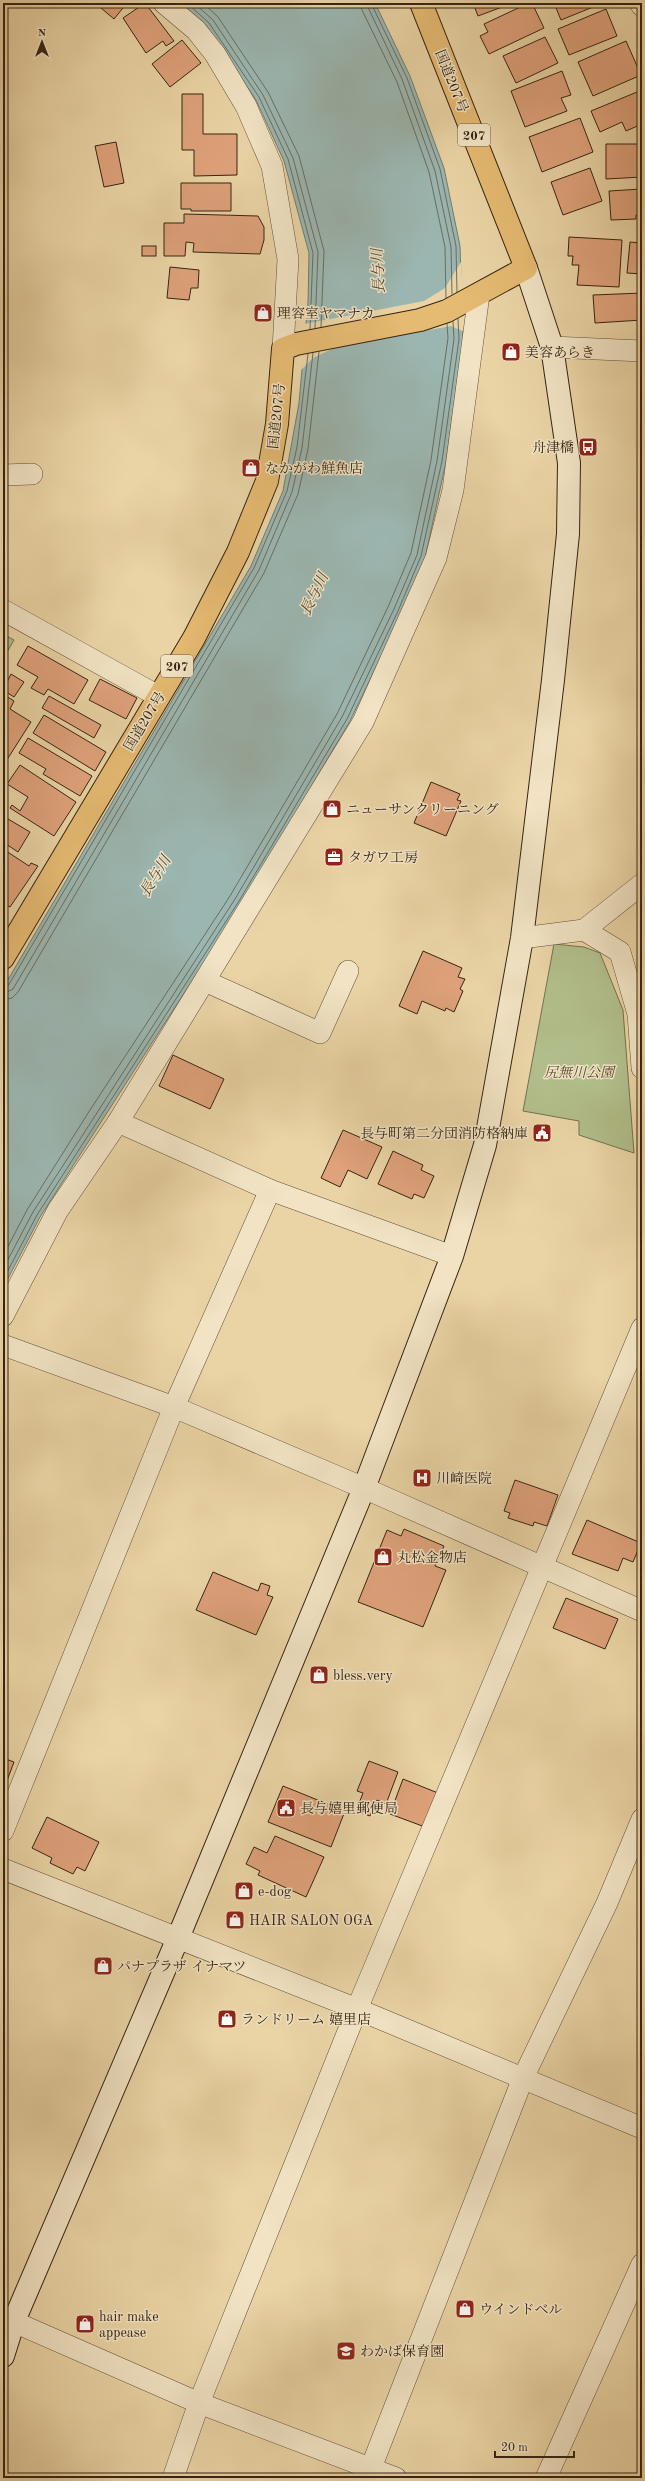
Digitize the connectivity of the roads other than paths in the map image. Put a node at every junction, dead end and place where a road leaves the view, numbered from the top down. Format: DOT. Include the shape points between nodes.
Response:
graph roads {
  1 [pos="164,3"];
  2 [pos="421,3"];
  3 [pos="640,3"];
  4 [pos="642,6"];
  5 [pos="526,268"];
  6 [pos="471,298"];
  7 [pos="289,346"];
  8 [pos="552,347"];
  9 [pos="642,350"];
  10 [pos="32,474"];
  11 [pos="3,475"];
  12 [pos="3,610"];
  13 [pos="158,696"];
  14 [pos="642,884"];
  15 [pos="584,930"];
  16 [pos="522,938"];
  17 [pos="3,958"];
  18 [pos="348,971"];
  19 [pos="205,981"];
  20 [pos="642,1068"];
  21 [pos="118,1122"];
  22 [pos="270,1190"];
  23 [pos="452,1256"];
  24 [pos="3,1316"];
  25 [pos="642,1328"];
  26 [pos="3,1344"];
  27 [pos="174,1408"];
  28 [pos="364,1488"];
  29 [pos="541,1566"];
  30 [pos="642,1611"];
  31 [pos="642,1819"];
  32 [pos="3,1831"];
  33 [pos="3,1869"];
  34 [pos="178,1938"];
  35 [pos="357,2010"];
  36 [pos="523,2078"];
  37 [pos="642,2128"];
  38 [pos="642,2264"];
  39 [pos="9,2319"];
  40 [pos="3,2356"];
  41 [pos="199,2403"];
  42 [pos="369,2473"];
  43 [pos="173,2478"];
  44 [pos="396,2478"];
  45 [pos="546,2478"];
  1 -- 7 [label="street" via="196,30 215,54 246,106 272,166 288,259"];
  2 -- 5 [label="highway, 国道207号 / 207"];
  3 -- 4 [label="street"];
  5 -- 6 [label="highway"];
  5 -- 8 [label="street"];
  6 -- 7 [label="highway" via="446,312 420,320"];
  6 -- 19 [label="street" via="453,490 436,558 363,722"];
  7 -- 13 [label="highway, 国道207号 / 207" via="267,481 238,552 194,638"];
  8 -- 9 [label="street"];
  8 -- 16 [label="street" via="569,463 568,534"];
  10 -- 11 [label="street"];
  12 -- 13 [label="street"];
  13 -- 17 [label="highway, 国道207号 / 207"];
  14 -- 15 [label="street"];
  15 -- 16 [label="street"];
  15 -- 20 [label="street" via="620,952 638,1014"];
  16 -- 23 [label="street" via="485,1145"];
  18 -- 19 [label="street" via="320,1033"];
  19 -- 21 [label="street"];
  21 -- 22 [label="street"];
  21 -- 24 [label="street" via="58,1210"];
  22 -- 23 [label="street"];
  22 -- 27 [label="street"];
  23 -- 28 [label="street"];
  25 -- 29 [label="street"];
  26 -- 27 [label="street"];
  27 -- 28 [label="street"];
  27 -- 32 [label="street"];
  28 -- 29 [label="street"];
  28 -- 34 [label="street"];
  29 -- 30 [label="street"];
  29 -- 35 [label="street"];
  31 -- 36 [label="street" via="601,1916"];
  33 -- 34 [label="street"];
  34 -- 35 [label="street"];
  34 -- 39 [label="street"];
  35 -- 36 [label="street"];
  35 -- 41 [label="street"];
  36 -- 37 [label="street"];
  36 -- 42 [label="street"];
  38 -- 45 [label="street"];
  39 -- 40 [label="street"];
  39 -- 41 [label="street"];
  41 -- 42 [label="street"];
  41 -- 43 [label="street"];
  42 -- 44 [label="street"];
}
